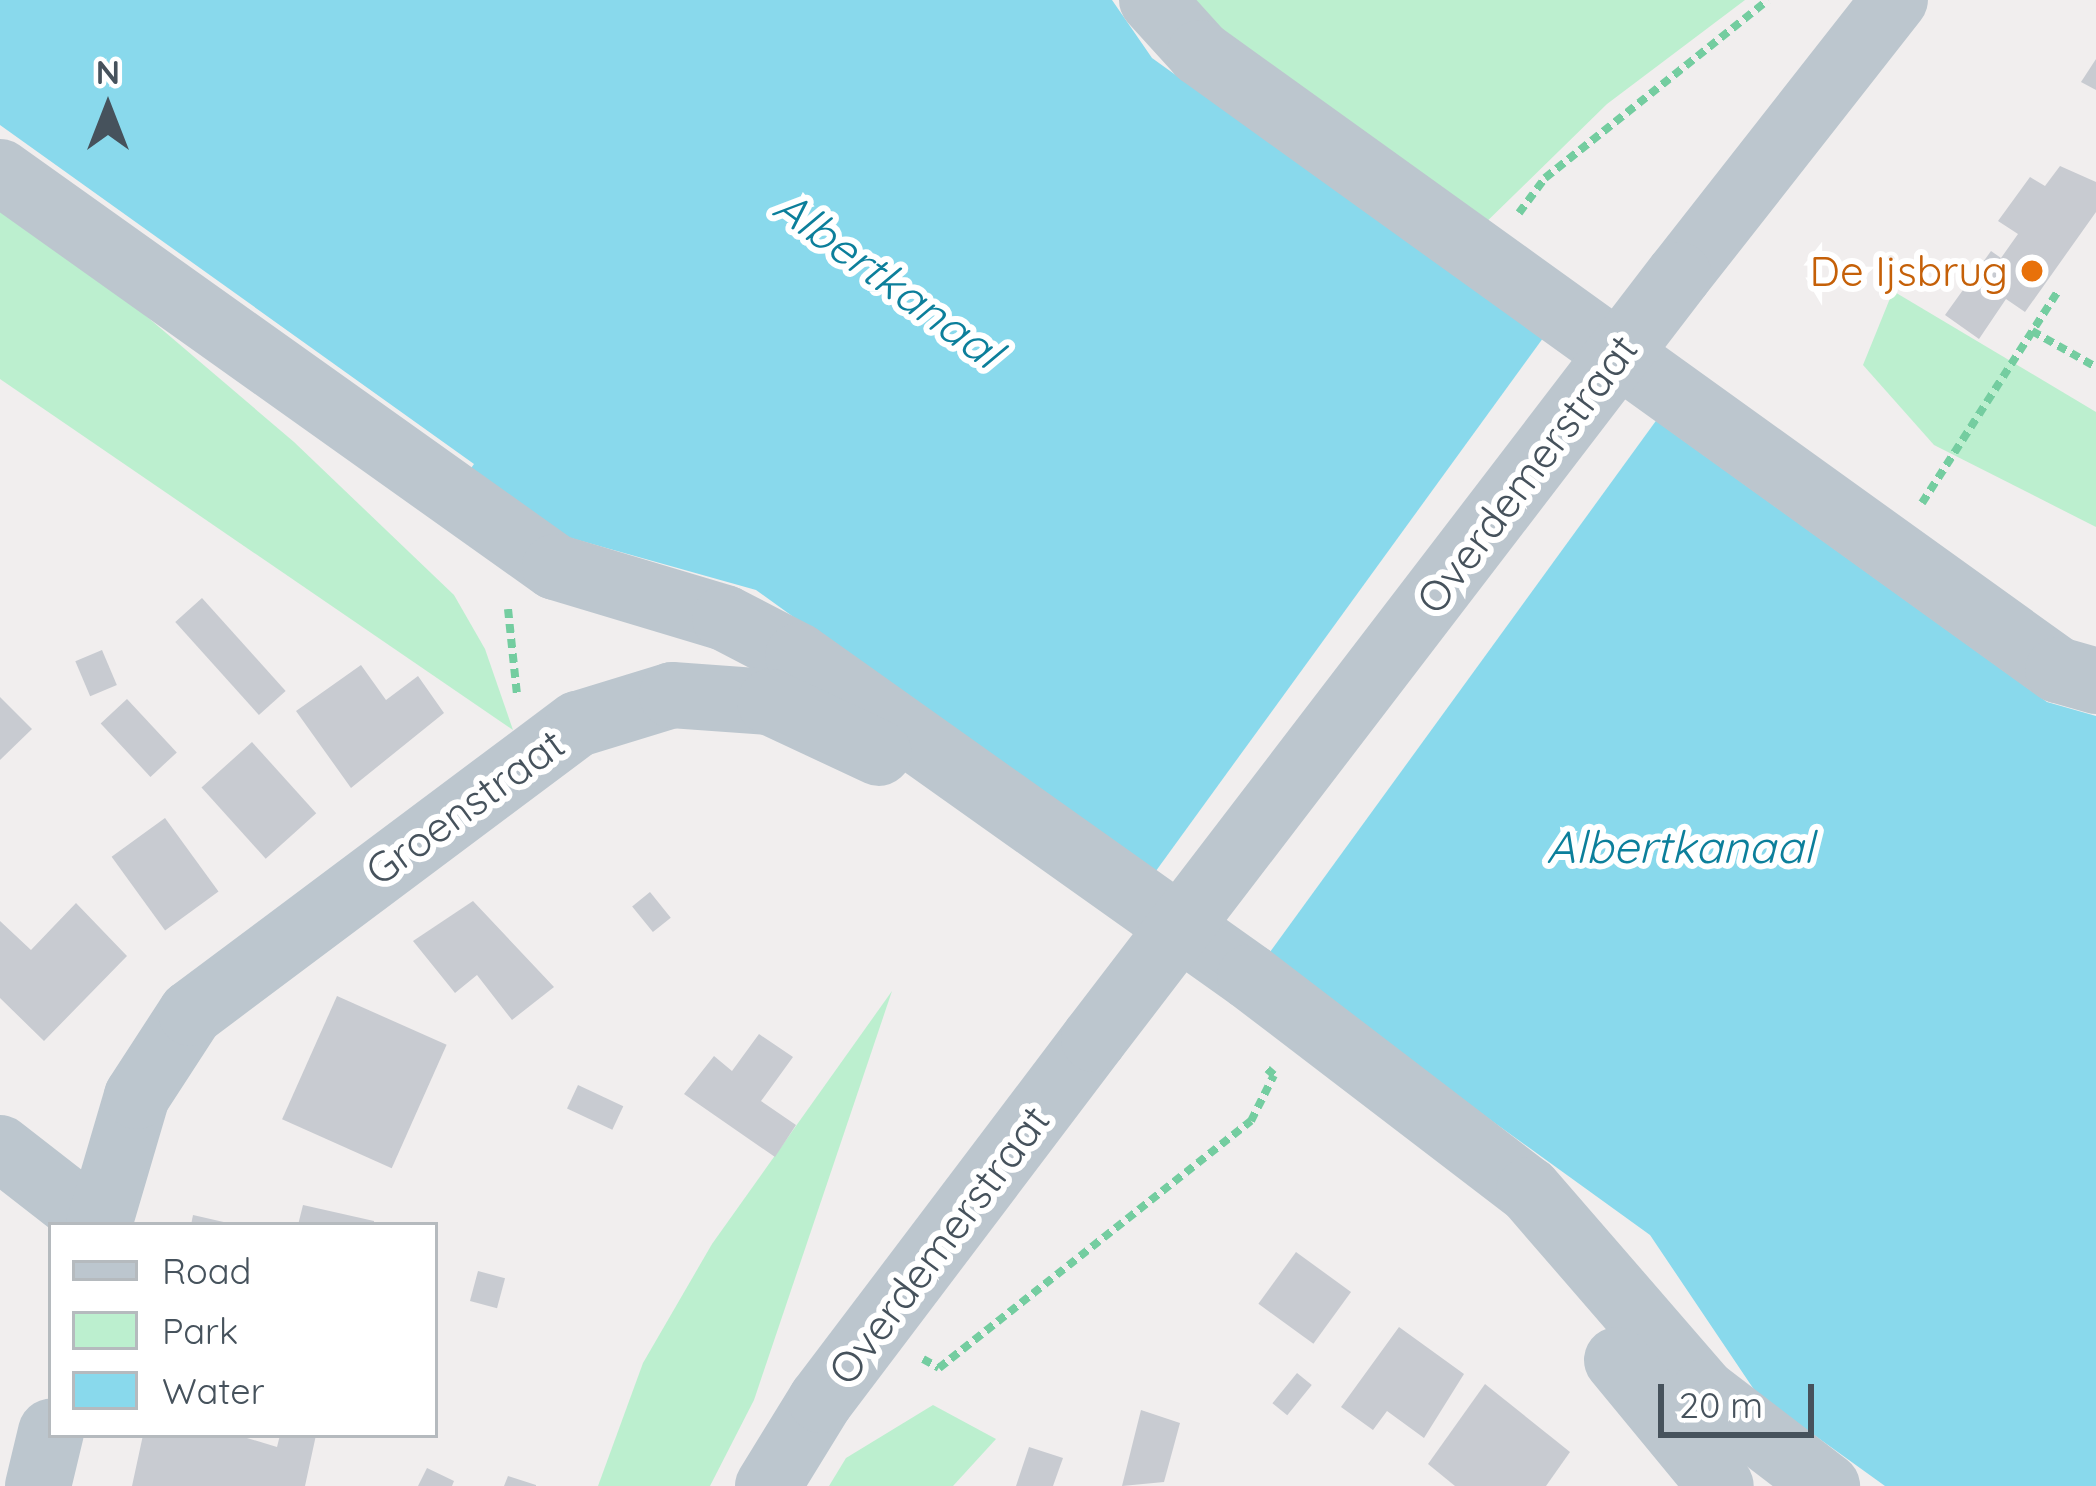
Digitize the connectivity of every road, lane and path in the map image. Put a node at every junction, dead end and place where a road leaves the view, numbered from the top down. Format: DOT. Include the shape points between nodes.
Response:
graph roads {
  1 [pos="1152,0"];
  2 [pos="1768,0"];
  3 [pos="1895,0"];
  4 [pos="0,172"];
  5 [pos="1545,178"];
  6 [pos="2057,293"];
  7 [pos="2032,331"];
  8 [pos="2096,367"];
  9 [pos="1888,547"];
  10 [pos="505,602"];
  11 [pos="2096,681"];
  12 [pos="520,762"];
  13 [pos="1251,1120"];
  14 [pos="0,1148"];
  15 [pos="95,1222"];
  16 [pos="100,1222"];
  17 [pos="939,1368"];
  18 [pos="50,1438"];
  19 [pos="38,1486"];
  20 [pos="768,1486"];
  21 [pos="1721,1486"];
  22 [pos="1827,1486"];
  1 -- 9 [label="street" via="1200,53"];
  2 -- 5 [label="path"];
  3 -- 20 [label="street, Overdemerstraat, bridge" via="1094,1039 821,1400"];
  4 -- 22 [label="street" via="536,555 724,618 798,656 1250,977 1529,1190 1704,1392"];
  6 -- 7 [label="path"];
  7 -- 8 [label="path"];
  7 -- 9 [label="path" via="1969,439"];
  9 -- 11 [label="street" via="2058,670"];
  10 -- 12 [label="path" via="514,621"];
  12 -- 16 [label="street, Groenstraat" via="191,1013 136,1096"];
  12 -- 21 [label="street, Groenstraat" via="578,724 672,695 770,702 856,736 1394,1120 1495,1214"];
  13 -- 17 [label="path"];
  14 -- 15 [label="street"];
  18 -- 19 [label="street"];
}
